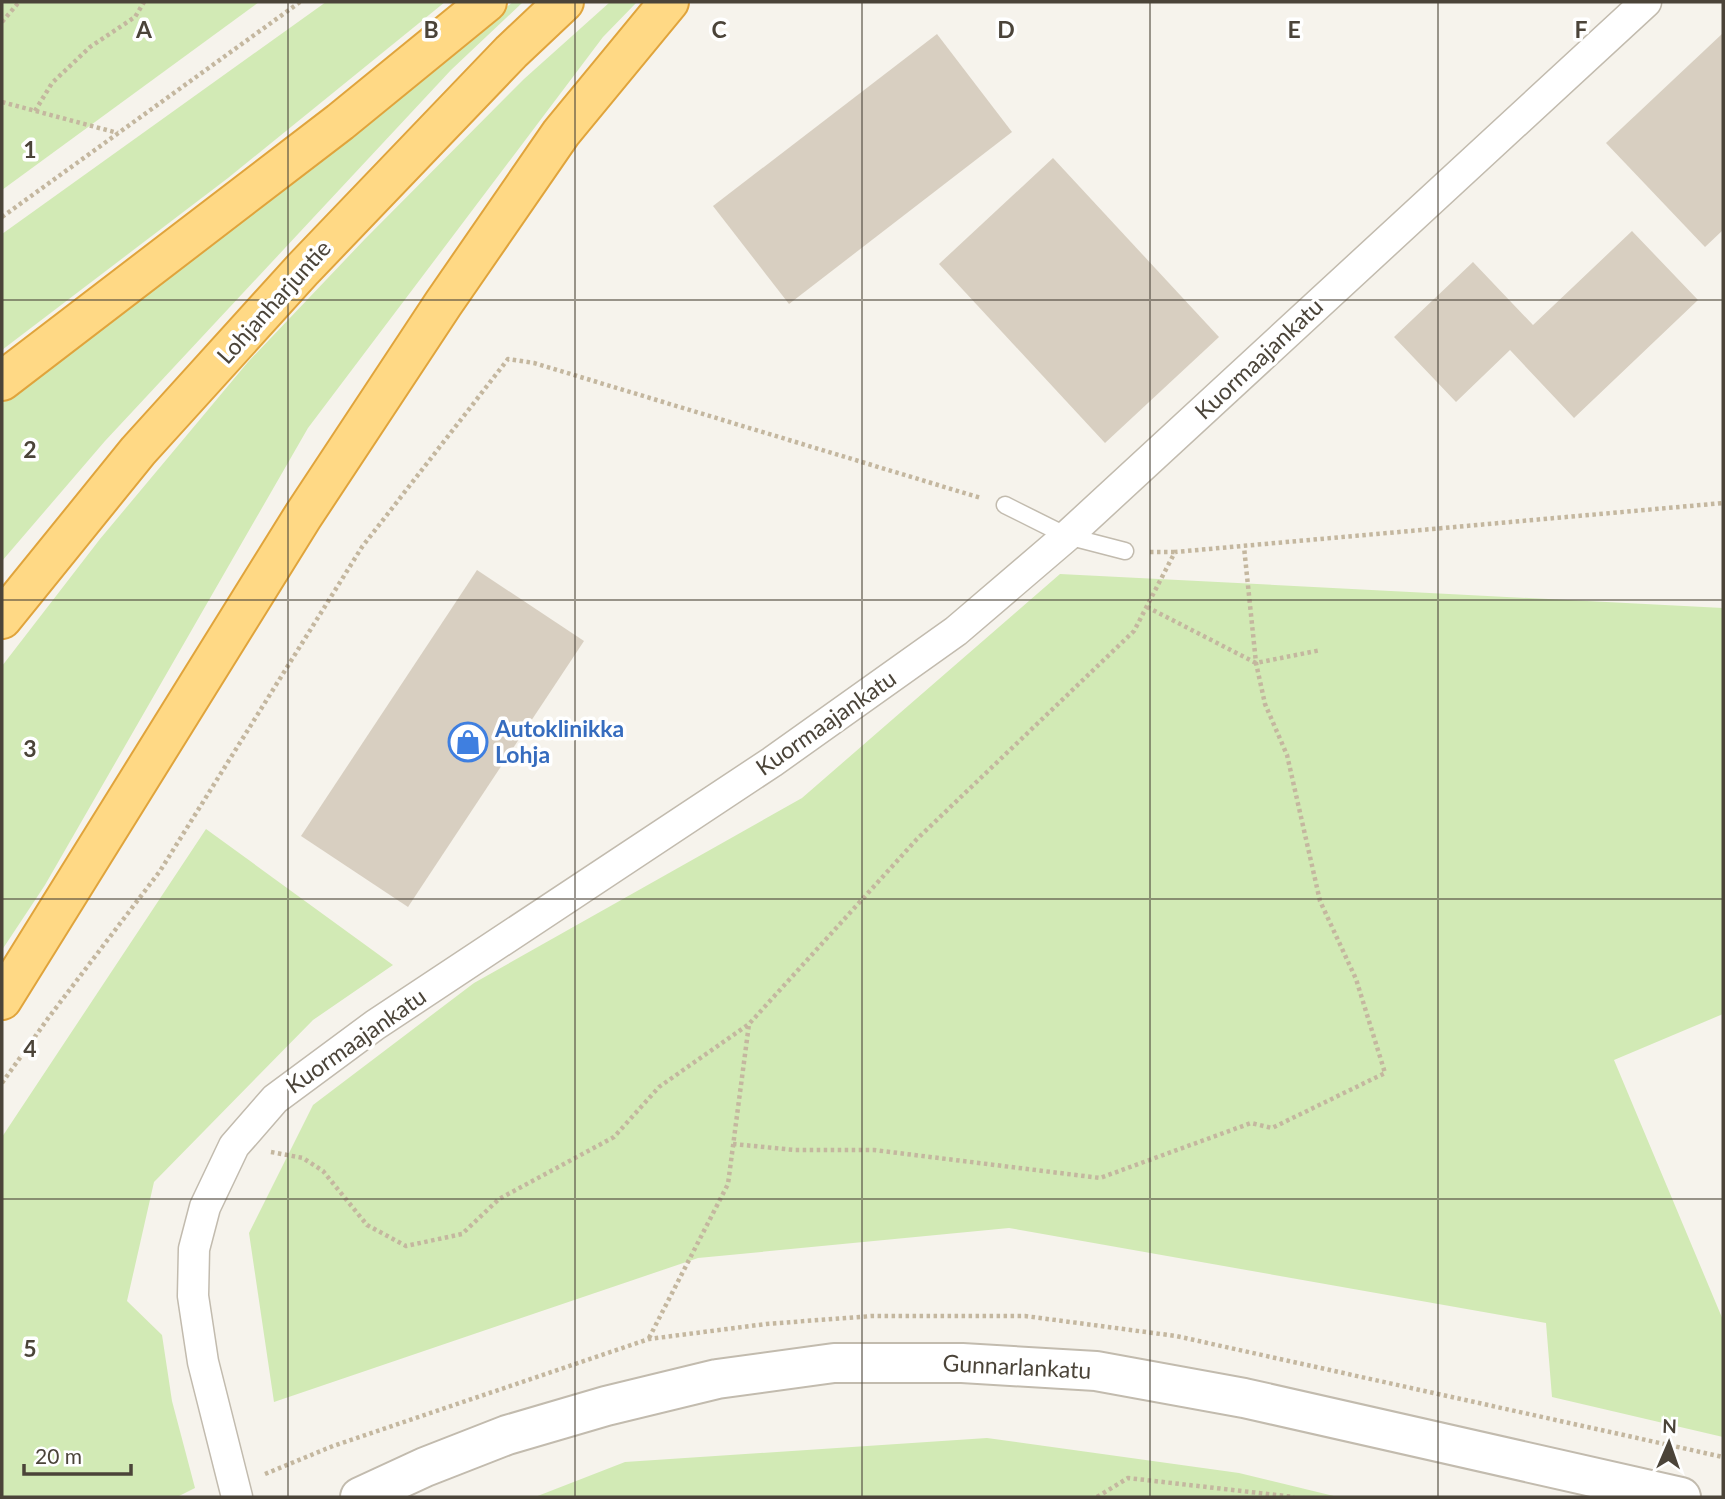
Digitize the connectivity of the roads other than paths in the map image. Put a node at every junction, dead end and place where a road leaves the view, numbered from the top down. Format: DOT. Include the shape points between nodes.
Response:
graph roads {
  1 [pos="487,2"];
  2 [pos="564,2"];
  3 [pos="669,2"];
  4 [pos="1646,2"];
  5 [pos="2,380"];
  6 [pos="1005,505"];
  7 [pos="1067,536"];
  8 [pos="1125,551"];
  9 [pos="2,619"];
  10 [pos="2,999"];
  11 [pos="237,1497"];
  12 [pos="360,1497"];
  13 [pos="1681,1497"];
  1 -- 5 [label="highway" via="340,122"];
  2 -- 9 [label="highway, Lohjanharjuntie" via="303,269 138,451"];
  3 -- 10 [label="highway" via="561,133 443,304 296,527"];
  4 -- 7 [label="street, Kuormaajankatu"];
  6 -- 7 [label="lane"];
  7 -- 8 [label="lane"];
  7 -- 11 [label="street, Kuormaajankatu" via="956,631 772,762 275,1099 234,1146 205,1207 194,1249 193,1296"];
  12 -- 13 [label="street, Gunnarlankatu" via="507,1435 717,1380 834,1363 962,1363 1096,1371 1217,1393"];
}
